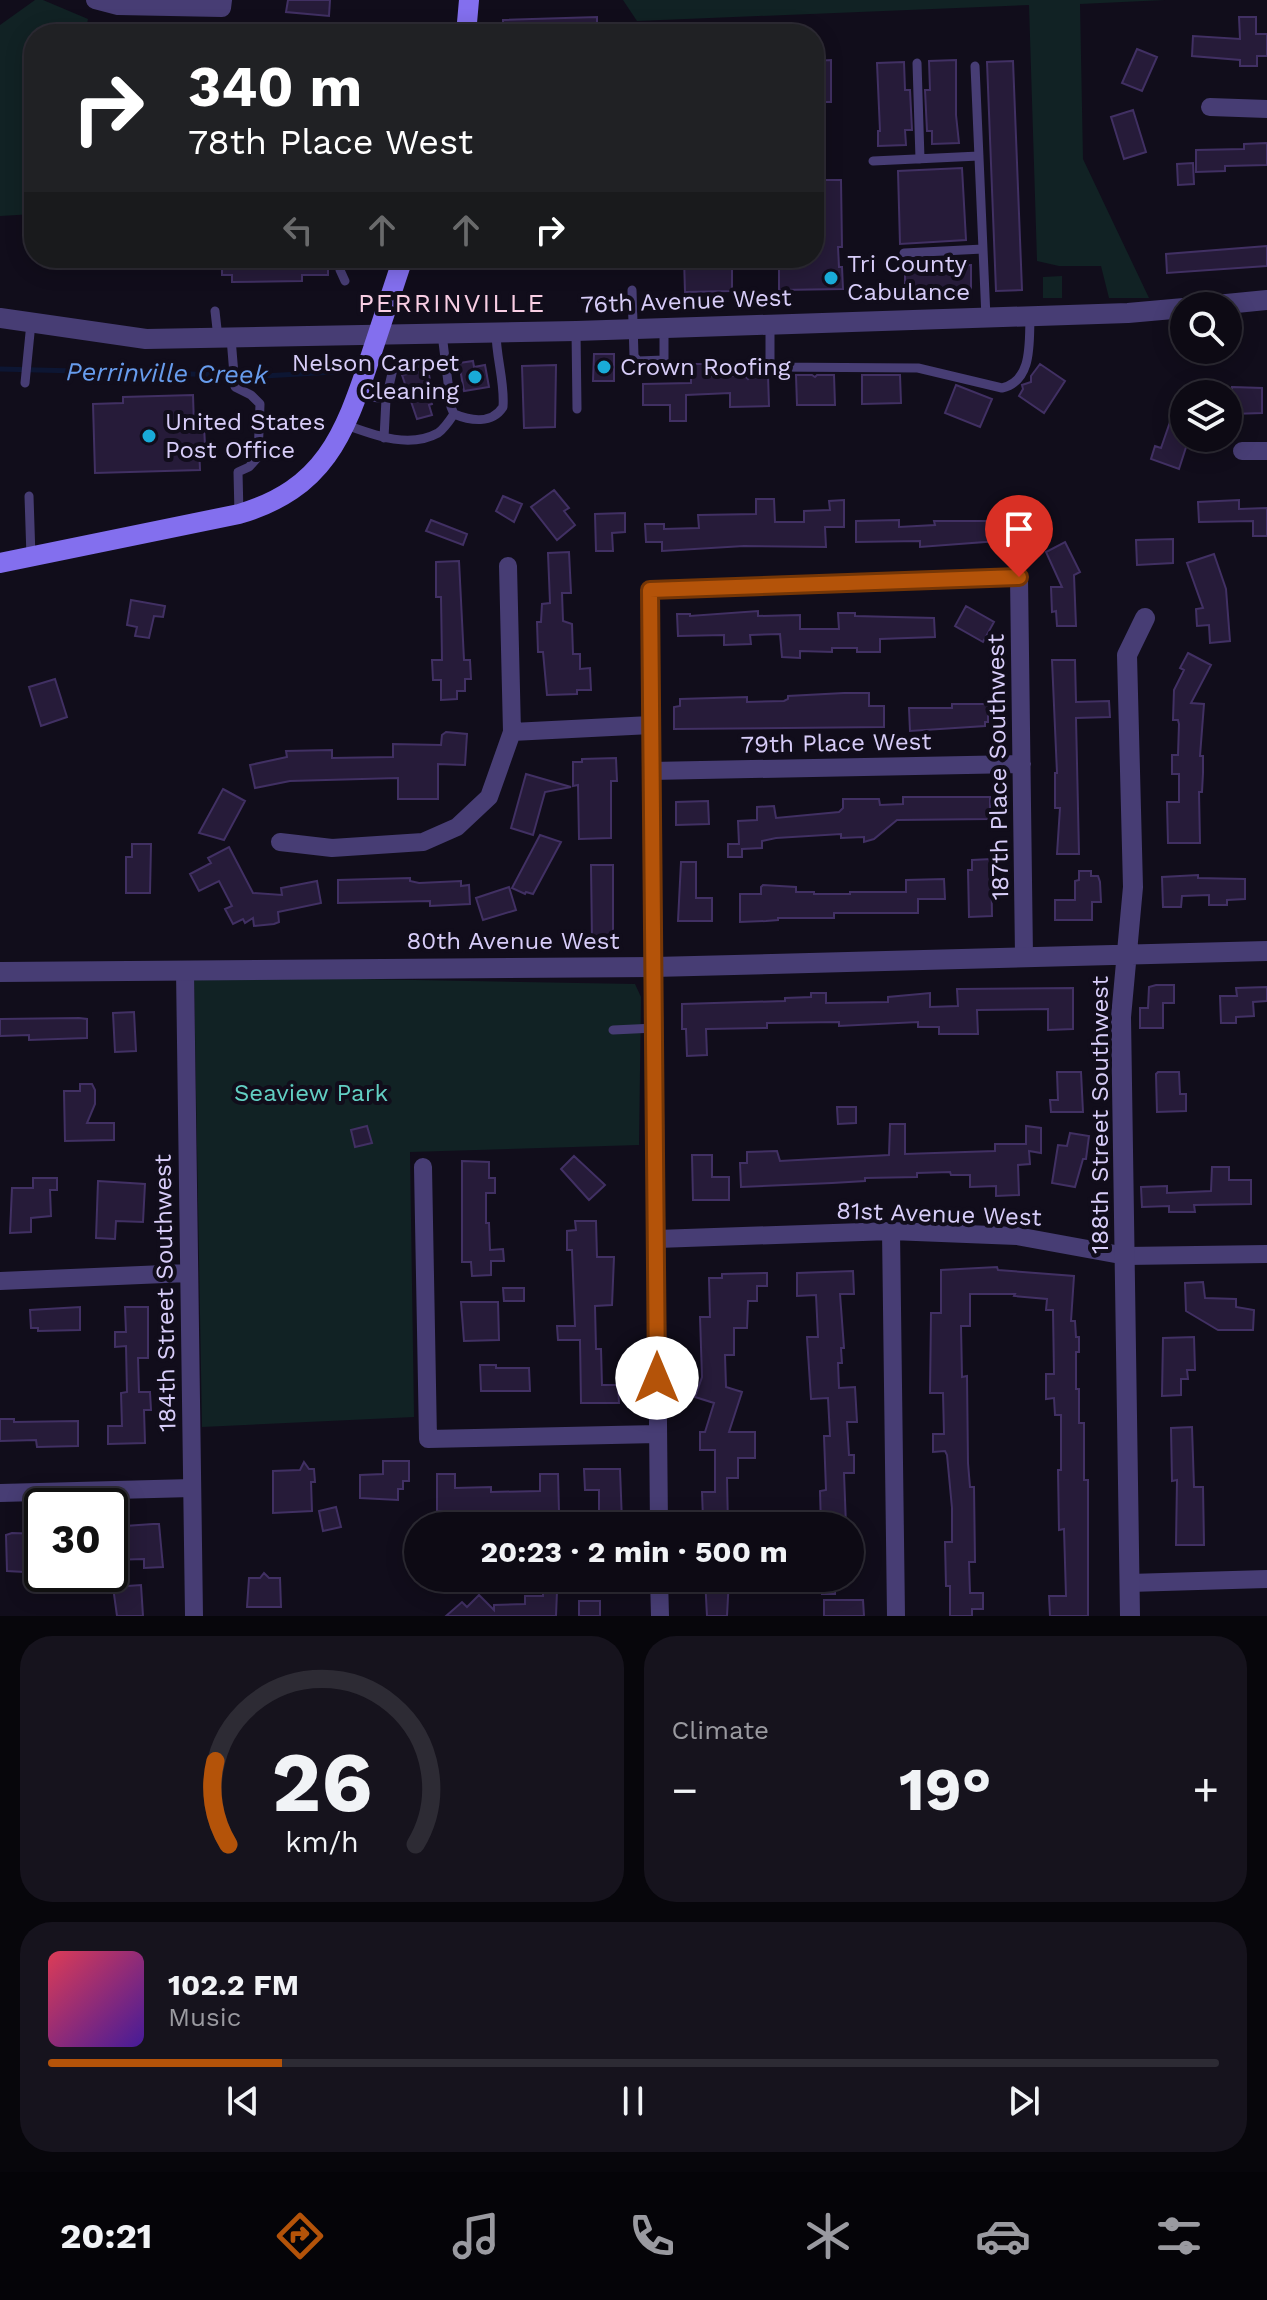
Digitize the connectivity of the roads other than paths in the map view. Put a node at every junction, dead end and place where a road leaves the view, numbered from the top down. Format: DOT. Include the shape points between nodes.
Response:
graph roads {
  1 [pos="95,0"];
  2 [pos="469,0"];
  3 [pos="222,4"];
  4 [pos="467,24"];
  5 [pos="917,63"];
  6 [pos="975,66"];
  7 [pos="1210,107"];
  8 [pos="1267,109"];
  9 [pos="979,156"];
  10 [pos="920,159"];
  11 [pos="873,161"];
  12 [pos="983,249"];
  13 [pos="904,253"];
  14 [pos="340,268"];
  15 [pos="400,268"];
  16 [pos="345,281"];
  17 [pos="632,290"];
  18 [pos="1267,300"];
  19 [pos="1242,302"];
  20 [pos="1170,309"];
  21 [pos="215,311"];
  22 [pos="1030,316"];
  23 [pos="0,318"];
  24 [pos="986,318"];
  25 [pos="31,323"];
  26 [pos="770,324"];
  27 [pos="664,327"];
  28 [pos="633,328"];
  29 [pos="576,331"];
  30 [pos="496,332"];
  31 [pos="442,334"];
  32 [pos="378,336"];
  33 [pos="224,338"];
  34 [pos="446,362"];
  35 [pos="25,383"];
  36 [pos="358,395"];
  37 [pos="386,399"];
  38 [pos="577,409"];
  39 [pos="454,414"];
  40 [pos="346,425"];
  41 [pos="384,438"];
  42 [pos="1242,451"];
  43 [pos="1267,451"];
  44 [pos="29,496"];
  45 [pos="239,514"];
  46 [pos="31,557"];
  47 [pos="0,563"];
  48 [pos="508,566"];
  49 [pos="1145,618"];
  50 [pos="651,725"];
  51 [pos="512,732"];
  52 [pos="1022,764"];
  53 [pos="651,771"];
  54 [pos="280,842"];
  55 [pos="1267,951"];
  56 [pos="1127,955"];
  57 [pos="1024,956"];
  58 [pos="654,967"];
  59 [pos="185,970"];
  60 [pos="0,972"];
  61 [pos="655,1028"];
  62 [pos="613,1030"];
  63 [pos="423,1167"];
  64 [pos="891,1231"];
  65 [pos="657,1239"];
  66 [pos="1267,1254"];
  67 [pos="1126,1256"];
  68 [pos="188,1273"];
  69 [pos="0,1281"];
  70 [pos="657,1434"];
  71 [pos="192,1488"];
  72 [pos="0,1493"];
  73 [pos="659,1512"];
  74 [pos="1267,1579"];
  75 [pos="1129,1583"];
  76 [pos="659,1592"];
  77 [pos="194,1616"];
  78 [pos="660,1616"];
  79 [pos="896,1616"];
  80 [pos="1130,1616"];
  1 -- 3 [label="street" via="118,6"];
  2 -- 4 [label="main road"];
  5 -- 10 [label="lane"];
  6 -- 9 [label="lane"];
  7 -- 8 [label="street"];
  9 -- 10 [label="lane"];
  9 -- 12 [label="lane"];
  10 -- 11 [label="lane"];
  12 -- 13 [label="lane"];
  12 -- 24 [label="lane"];
  14 -- 16 [label="lane"];
  15 -- 32 [label="main road"];
  17 -- 28 [label="lane"];
  18 -- 19 [label="street"];
  20 -- 22 [label="street, 76th Avenue West"];
  21 -- 33 [label="lane"];
  22 -- 24 [label="street, 76th Avenue West"];
  22 -- 26 [label="lane" via="1025,370 1014,384 1002,388 918,368 770,367"];
  23 -- 25 [label="street, 76th Avenue West"];
  24 -- 26 [label="street, 76th Avenue West"];
  25 -- 33 [label="street, 76th Avenue West" via="146,339"];
  25 -- 35 [label="lane"];
  26 -- 27 [label="street, 76th Avenue West"];
  27 -- 28 [label="street, 76th Avenue West"];
  27 -- 28 [label="lane" via="664,360 638,361"];
  28 -- 29 [label="street, 76th Avenue West"];
  29 -- 30 [label="street, 76th Avenue West"];
  29 -- 38 [label="lane"];
  30 -- 31 [label="street, 76th Avenue West"];
  30 -- 39 [label="lane" via="503,407 485,419"];
  31 -- 32 [label="street, 76th Avenue West"];
  31 -- 34 [label="lane"];
  32 -- 33 [label="street, 76th Avenue West"];
  32 -- 36 [label="main road"];
  33 -- 45 [label="lane" via="235,387 260,404 258,457 238,472"];
  34 -- 37 [label="lane" via="393,369"];
  34 -- 39 [label="lane"];
  36 -- 37 [label="lane"];
  36 -- 40 [label="main road"];
  37 -- 41 [label="lane"];
  39 -- 41 [label="lane" via="440,432 419,439"];
  40 -- 41 [label="lane"];
  40 -- 45 [label="main road" via="304,482"];
  42 -- 43 [label="street"];
  44 -- 46 [label="lane"];
  45 -- 46 [label="main road"];
  46 -- 47 [label="main road"];
  48 -- 51 [label="street"];
  49 -- 56 [label="street, 188th Street Southwest" via="1127,655 1133,887"];
  50 -- 51 [label="street"];
  50 -- 52 [label="street, 187th Place Southwest" via="650,590 1019,577"];
  50 -- 53 [label="street"];
  51 -- 54 [label="street" via="489,797 457,827 423,842 332,848"];
  52 -- 53 [label="street, 79th Place West"];
  52 -- 57 [label="street, 187th Place Southwest"];
  53 -- 58 [label="street"];
  55 -- 56 [label="street, 80th Avenue West"];
  56 -- 57 [label="street, 80th Avenue West"];
  56 -- 67 [label="street, 188th Street Southwest" via="1121,1017"];
  57 -- 58 [label="street, 80th Avenue West"];
  58 -- 59 [label="street, 80th Avenue West"];
  58 -- 61 [label="street"];
  59 -- 60 [label="street, 80th Avenue West"];
  59 -- 68 [label="street, 184th Street Southwest"];
  61 -- 62 [label="lane"];
  61 -- 65 [label="street"];
  63 -- 70 [label="street" via="428,1439"];
  64 -- 65 [label="street, 81st Avenue West"];
  64 -- 67 [label="street, 81st Avenue West" via="1017,1236"];
  64 -- 79 [label="street"];
  65 -- 70 [label="street"];
  66 -- 67 [label="street, 81st Avenue West"];
  67 -- 75 [label="street, 188th Street Southwest"];
  68 -- 69 [label="street"];
  68 -- 71 [label="street, 184th Street Southwest"];
  70 -- 73 [label="street"];
  71 -- 72 [label="street"];
  71 -- 77 [label="street, 184th Street Southwest"];
  74 -- 75 [label="street"];
  75 -- 80 [label="street, 188th Street Southwest"];
  76 -- 78 [label="street"];
}
